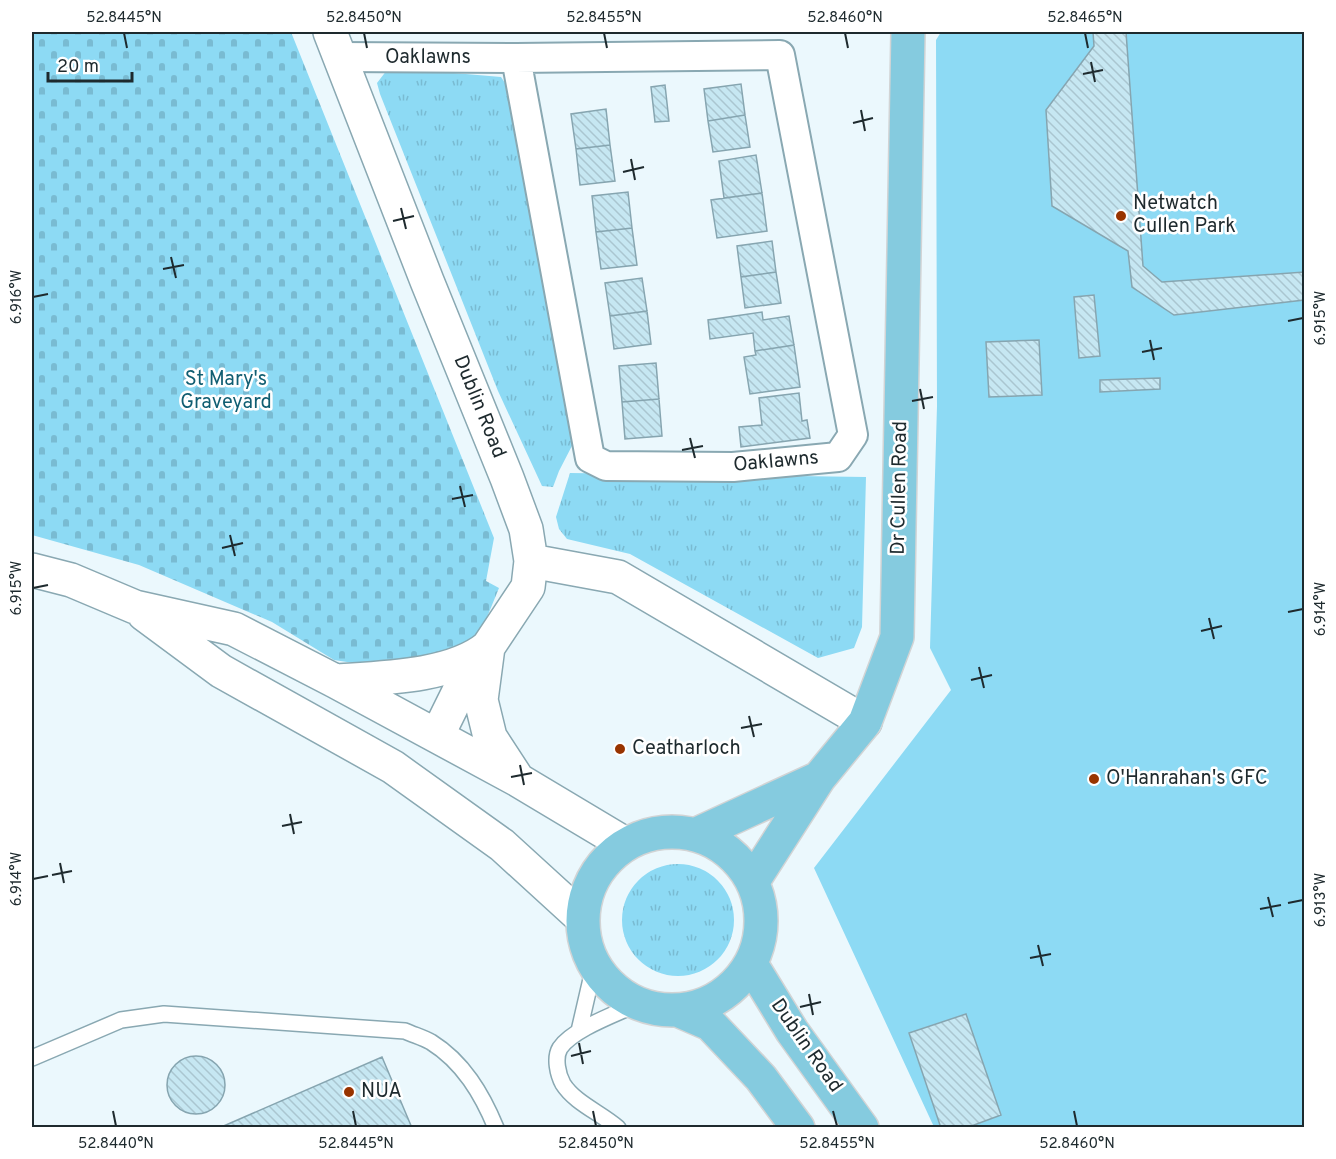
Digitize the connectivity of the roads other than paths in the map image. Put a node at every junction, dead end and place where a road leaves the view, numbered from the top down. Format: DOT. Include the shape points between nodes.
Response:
graph roads {
  1 [pos="908,32"];
  2 [pos="334,44"];
  3 [pos="516,58"];
  4 [pos="531,561"];
  5 [pos="32,570"];
  6 [pos="135,607"];
  7 [pos="482,652"];
  8 [pos="335,681"];
  9 [pos="865,722"];
  10 [pos="443,740"];
  11 [pos="819,778"];
  12 [pos="518,780"];
  13 [pos="419,785"];
  14 [pos="697,834"];
  15 [pos="625,844"];
  16 [pos="753,880"];
  17 [pos="582,918"];
  18 [pos="751,964"];
  19 [pos="594,966"];
  20 [pos="637,1004"];
  21 [pos="680,1011"];
  22 [pos="579,1031"];
  23 [pos="32,1058"];
  24 [pos="496,1128"];
  25 [pos="618,1128"];
  26 [pos="798,1128"];
  27 [pos="862,1128"];
  1 -- 9 [label="main road, Dr Cullen Road" via="897,637"];
  2 -- 3 [label="street, Oaklawns"];
  2 -- 4 [label="main road, Dublin Road" via="507,478 526,529"];
  3 -- 3 [label="street, Oaklawns" via="780,55 853,435 838,456 733,467 606,466 590,458"];
  4 -- 7 [label="main road, Dublin Road" via="528,587"];
  4 -- 9 [label="main road" via="618,576"];
  5 -- 6 [label="main road" via="71,580"];
  6 -- 8 [label="main road" via="234,629"];
  6 -- 13 [label="main road" via="221,671"];
  7 -- 8 [label="main road" via="410,676"];
  7 -- 10 [label="main road"];
  7 -- 12 [label="main road, Dublin Road" via="481,700 490,737"];
  8 -- 10 [label="main road"];
  9 -- 11 [label="main road, Dr Cullen Road"];
  10 -- 12 [label="main road"];
  10 -- 13 [label="main road"];
  11 -- 14 [label="main road"];
  11 -- 16 [label="main road, Dr Cullen Road"];
  12 -- 15 [label="main road"];
  13 -- 17 [label="main road" via="502,845"];
  14 -- 15 [label="main road" via="648,834"];
  14 -- 16 [label="main road" via="719,844 739,860"];
  15 -- 17 [label="main road" via="602,863 588,889"];
  16 -- 18 [label="main road" via="761,908 761,937"];
  17 -- 19 [label="main road" via="585,943"];
  18 -- 21 [label="main road" via="733,987 708,1004"];
  18 -- 27 [label="main road, Dublin Road" via="792,1031"];
  19 -- 20 [label="main road" via="612,988"];
  19 -- 22 [label="lane"];
  20 -- 21 [label="main road"];
  20 -- 22 [label="lane"];
  21 -- 26 [label="main road" via="710,1024 761,1078"];
  22 -- 25 [label="lane" via="559,1049 556,1066 563,1084"];
  23 -- 24 [label="lane" via="121,1020 164,1014 405,1031 431,1042 463,1068 486,1102"];
}
